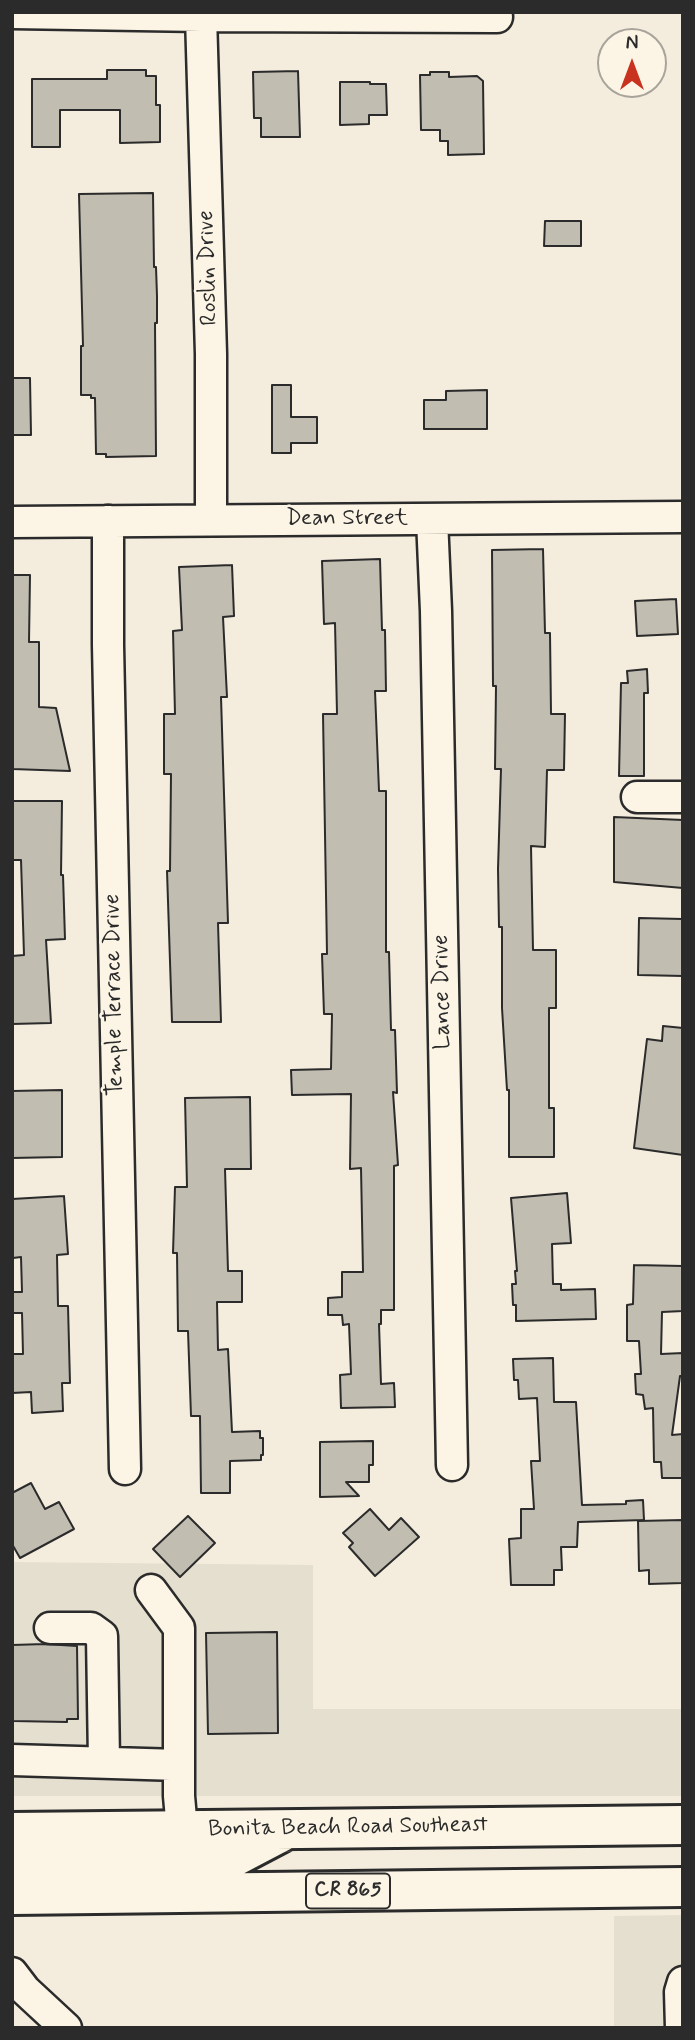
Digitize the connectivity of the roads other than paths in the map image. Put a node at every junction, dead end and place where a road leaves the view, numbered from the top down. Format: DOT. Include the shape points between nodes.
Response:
graph roads {
  1 [pos="12,13"];
  2 [pos="201,16"];
  3 [pos="497,17"];
  4 [pos="683,517"];
  5 [pos="432,519"];
  6 [pos="211,520"];
  7 [pos="108,521"];
  8 [pos="12,522"];
  9 [pos="637,797"];
  10 [pos="683,797"];
  11 [pos="452,1465"];
  12 [pos="125,1469"];
  13 [pos="151,1590"];
  14 [pos="50,1628"];
  15 [pos="12,1760"];
  16 [pos="104,1761"];
  17 [pos="179,1765"];
  18 [pos="683,1825"];
  19 [pos="287,1829"];
  20 [pos="182,1830"];
  21 [pos="12,1832"];
  22 [pos="12,1869"];
  23 [pos="683,1887"];
  24 [pos="12,1895"];
  25 [pos="12,1973"];
  26 [pos="683,1982"];
  27 [pos="66,2028"];
  28 [pos="681,2028"];
  1 -- 2 [label="street"];
  2 -- 3 [label="street"];
  2 -- 6 [label="street, Roslin Drive"];
  4 -- 5 [label="street, Dean Street"];
  5 -- 6 [label="street, Dean Street"];
  5 -- 11 [label="street, Lance Drive"];
  6 -- 7 [label="street, Dean Street"];
  7 -- 8 [label="street, Dean Street"];
  7 -- 12 [label="street, Temple Terrace Drive"];
  9 -- 10 [label="street"];
  13 -- 17 [label="street" via="179,1628"];
  14 -- 16 [label="street" via="91,1628 102,1636"];
  15 -- 16 [label="street"];
  16 -- 17 [label="street"];
  17 -- 20 [label="street"];
  18 -- 19 [label="main road, Bonita Beach Road Southeast"];
  19 -- 20 [label="main road, Bonita Beach Road Southeast"];
  19 -- 22 [label="main road" via="221,1864"];
  20 -- 21 [label="main road, Bonita Beach Road Southeast"];
  23 -- 24 [label="main road, CR 865"];
  25 -- 27 [label="street"];
  26 -- 28 [label="street"];
}
